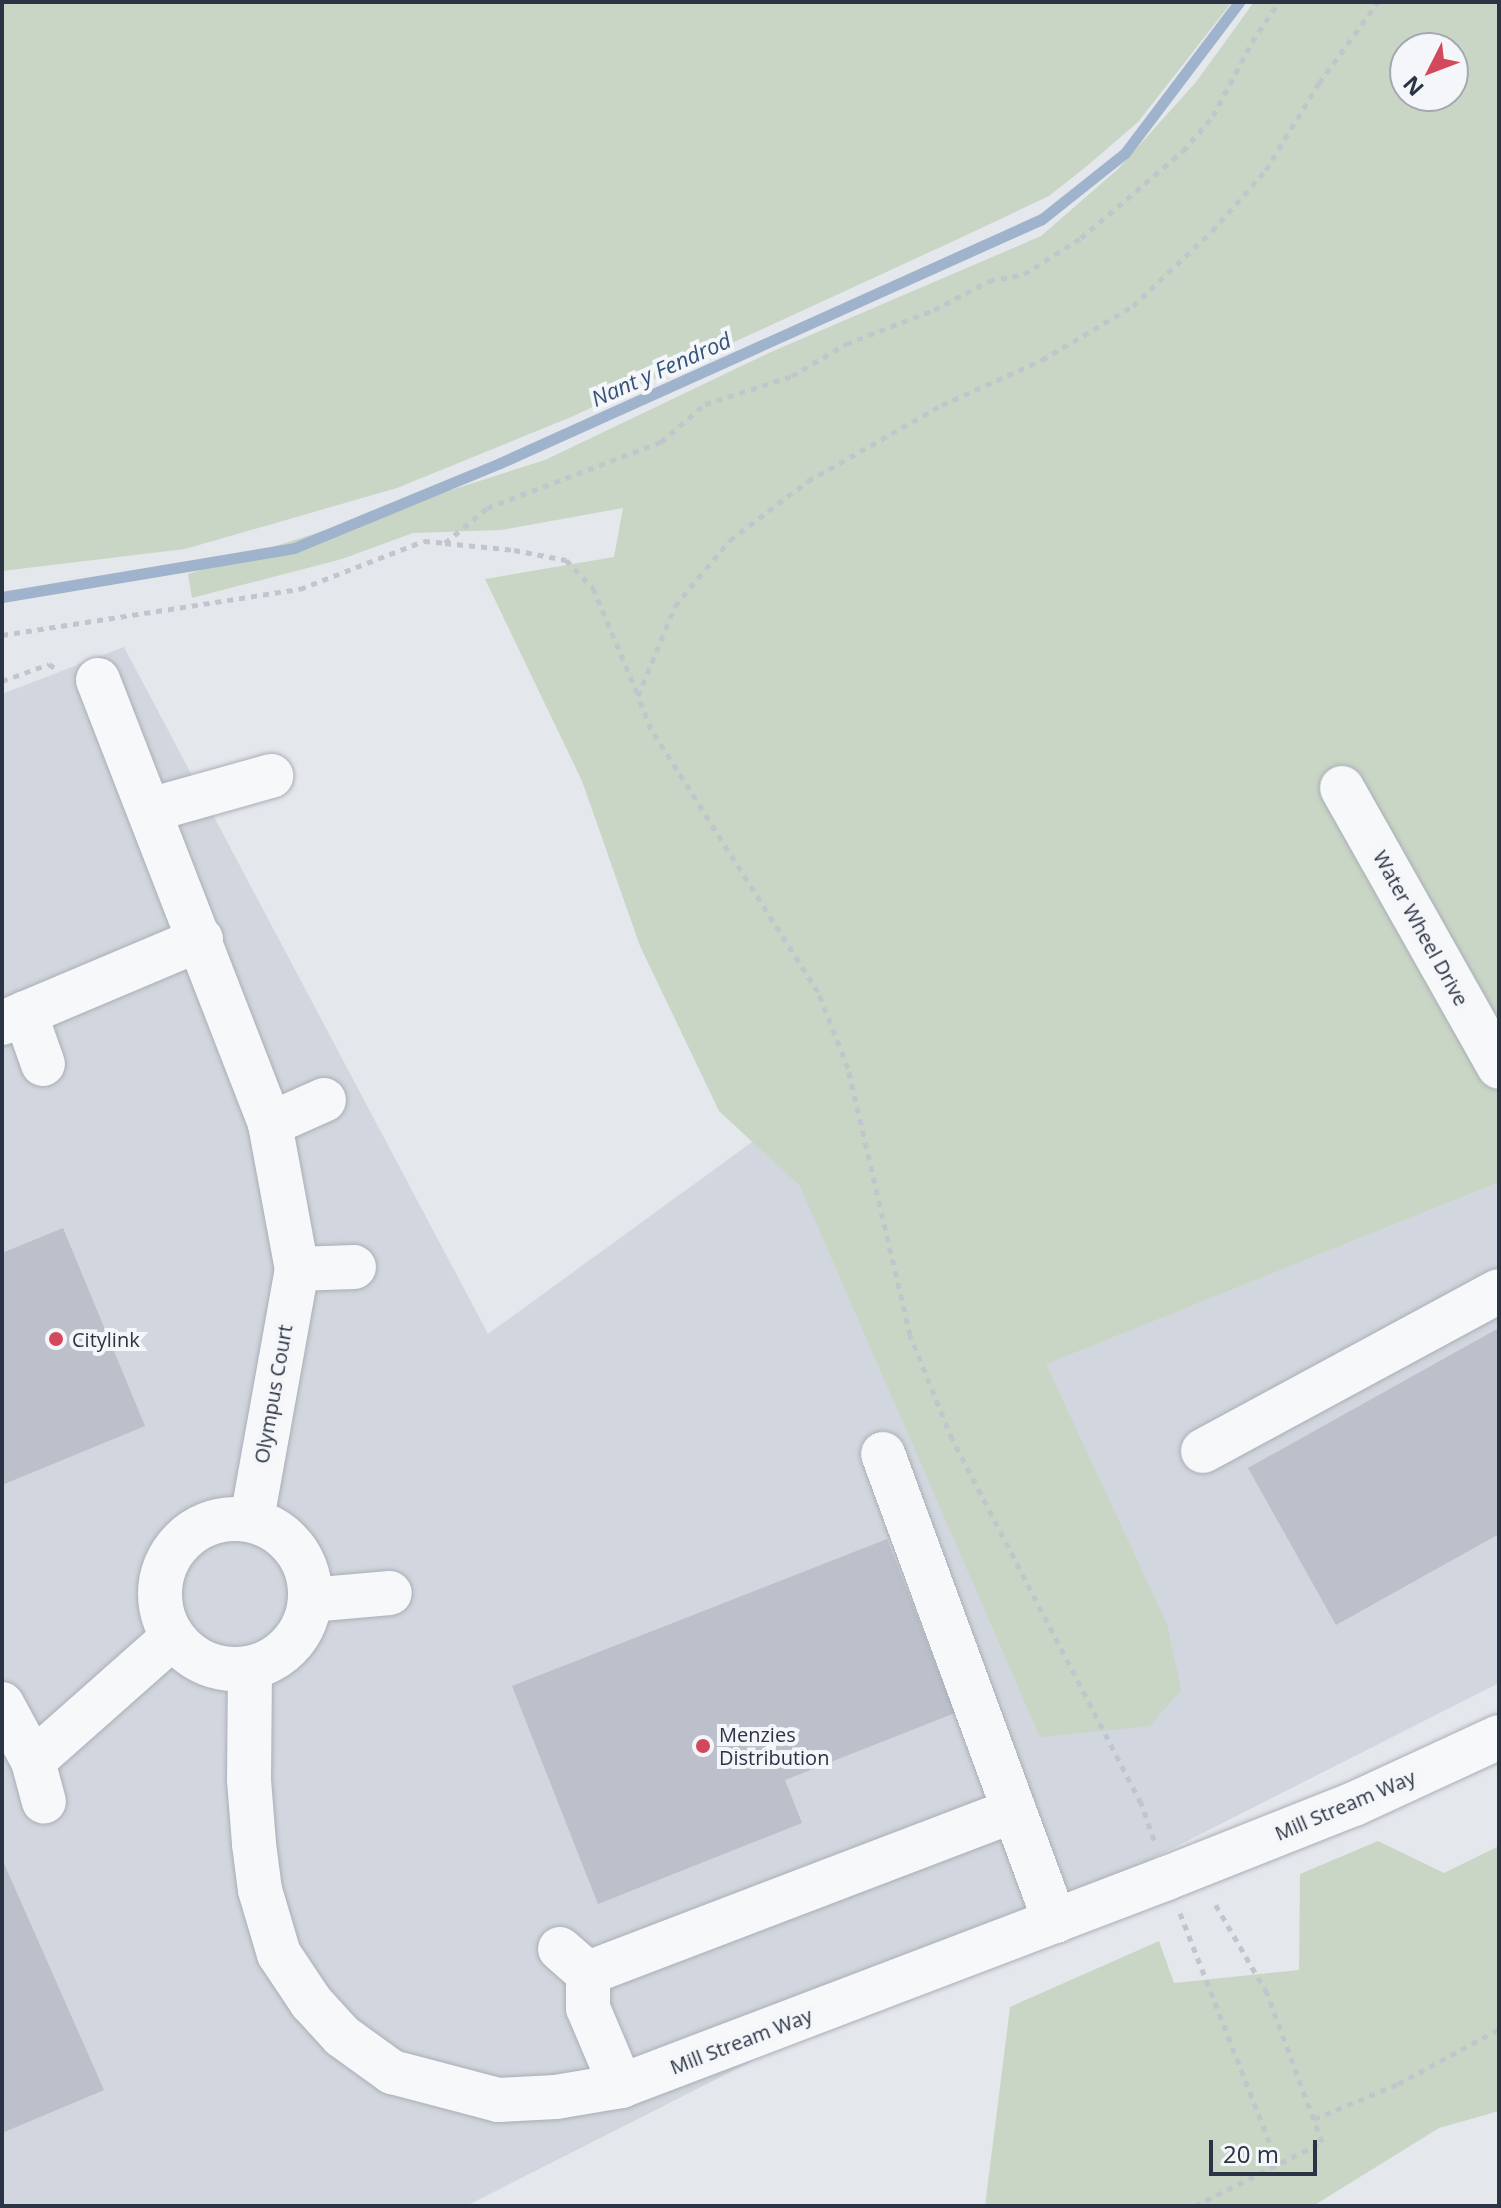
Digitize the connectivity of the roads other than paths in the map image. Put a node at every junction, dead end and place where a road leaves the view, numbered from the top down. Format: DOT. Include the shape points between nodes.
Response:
graph roads {
  1 [pos="98,680"];
  2 [pos="271,776"];
  3 [pos="1342,788"];
  4 [pos="150,810"];
  5 [pos="201,939"];
  6 [pos="14,1018"];
  7 [pos="43,1064"];
  8 [pos="1499,1067"];
  9 [pos="324,1100"];
  10 [pos="270,1124"];
  11 [pos="354,1267"];
  12 [pos="297,1269"];
  13 [pos="1499,1291"];
  14 [pos="1203,1451"];
  15 [pos="883,1454"];
  16 [pos="252,1520"];
  17 [pos="390,1593"];
  18 [pos="310,1600"];
  19 [pos="173,1637"];
  20 [pos="250,1668"];
  21 [pos="2,1704"];
  22 [pos="1499,1737"];
  23 [pos="1014,1810"];
  24 [pos="1055,1921"];
  25 [pos="621,2086"];
  1 -- 4 [label="street, Olympus Court"];
  2 -- 4 [label="street"];
  3 -- 8 [label="street, Water Wheel Drive"];
  4 -- 5 [label="street, Olympus Court"];
  5 -- 6 [label="street"];
  5 -- 10 [label="street, Olympus Court"];
  6 -- 7 [label="street"];
  9 -- 10 [label="street"];
  10 -- 12 [label="street, Olympus Court"];
  11 -- 12 [label="street"];
  12 -- 16 [label="street, Olympus Court"];
  13 -- 14 [label="street"];
  15 -- 23 [label="street"];
  16 -- 18 [label="street" via="276,1530 296,1549 307,1573"];
  16 -- 19 [label="street" via="224,1519 199,1526 172,1550 159,1592"];
  17 -- 18 [label="street"];
  18 -- 20 [label="street" via="303,1626 290,1645"];
  19 -- 20 [label="street" via="202,1660 223,1668"];
  19 -- 21 [label="street" via="39,1782"];
  20 -- 25 [label="street, Mill Stream Way" via="249,1780 260,1890 279,1954 311,2002 342,2036 392,2072 443,2086 498,2100"];
  22 -- 24 [label="street, Mill Stream Way" via="1354,1804"];
  23 -- 24 [label="street"];
  23 -- 25 [label="street" via="574,1961"];
  24 -- 25 [label="street, Mill Stream Way"];
}
